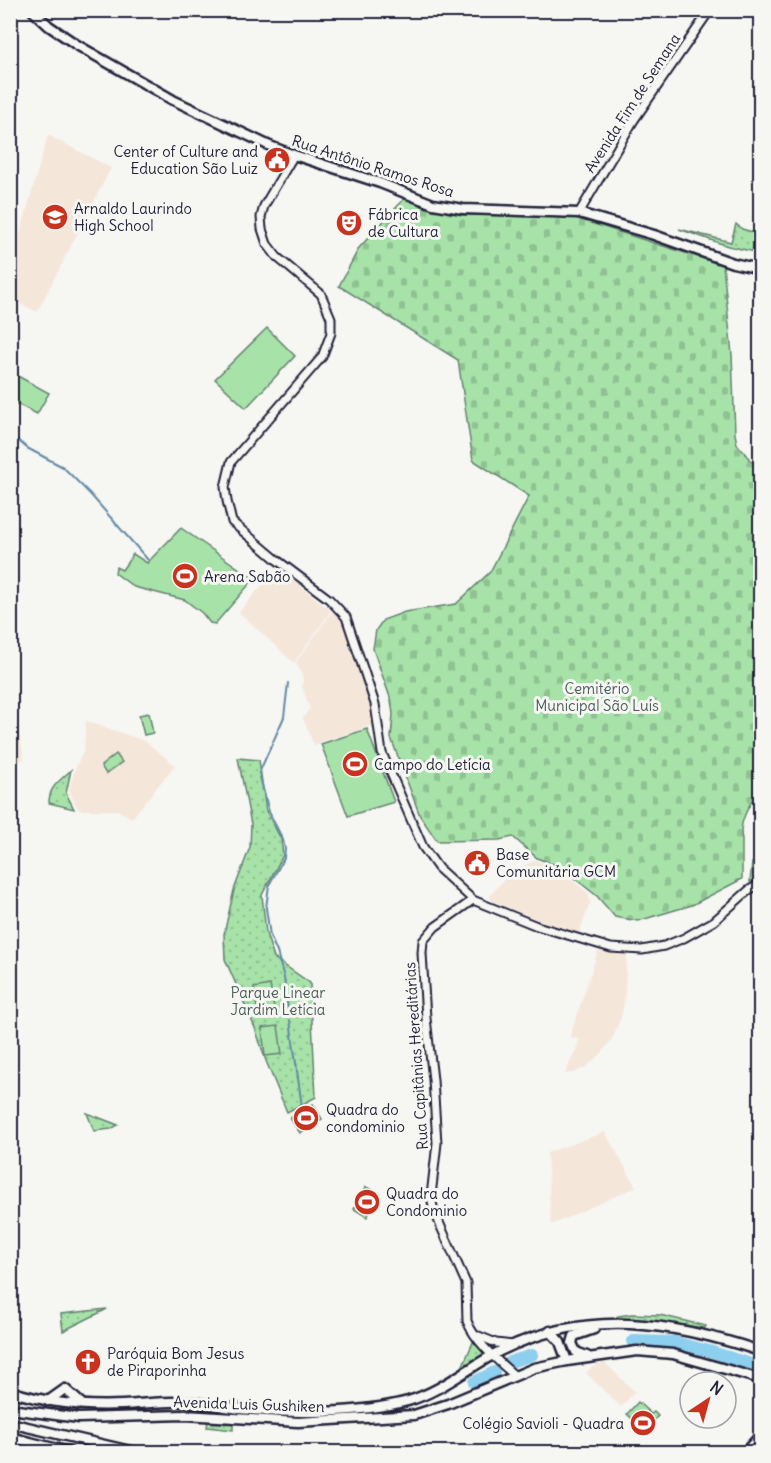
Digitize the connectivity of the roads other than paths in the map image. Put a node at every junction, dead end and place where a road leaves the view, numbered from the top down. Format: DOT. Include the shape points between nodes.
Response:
graph roads {
  1 [pos="32,10"];
  2 [pos="710,10"];
  3 [pos="294,155"];
  4 [pos="579,213"];
  5 [pos="760,268"];
  6 [pos="760,884"];
  7 [pos="473,900"];
  8 [pos="607,1324"];
  9 [pos="550,1331"];
  10 [pos="474,1334"];
  11 [pos="513,1344"];
  12 [pos="760,1351"];
  13 [pos="493,1355"];
  14 [pos="596,1358"];
  15 [pos="567,1361"];
  16 [pos="515,1376"];
  17 [pos="760,1379"];
  18 [pos="10,1391"];
  19 [pos="46,1401"];
  20 [pos="83,1405"];
  21 [pos="10,1409"];
  22 [pos="10,1423"];
  23 [pos="760,1436"];
  24 [pos="10,1437"];
  25 [pos="69,1452"];
  26 [pos="135,1452"];
  27 [pos="745,1452"];
  1 -- 3 [label="main road, Rua Antônio Ramos Rosa" via="77,45 173,100"];
  2 -- 4 [label="street, Avenida Fim de Semana" via="634,120"];
  3 -- 4 [label="main road, Rua Antônio Ramos Rosa" via="433,204"];
  3 -- 7 [label="street" via="264,206 262,230 277,257 321,294 331,318 331,333 322,357 231,462 225,487 232,522 346,617 375,704 382,753 423,847 438,868"];
  4 -- 5 [label="main road, Rua Antônio Ramos Rosa" via="733,263"];
  6 -- 7 [label="street" via="704,928 664,946 642,950 587,942 512,918"];
  7 -- 10 [label="street, Rua Capitânias Hereditárias" via="428,934 422,953 437,1143 431,1196 466,1283 467,1321"];
  8 -- 9 [label="main road, Avenida Luis Gushiken"];
  8 -- 12 [label="main road, Avenida Luis Gushiken" via="669,1327"];
  8 -- 14 [label="main road" via="574,1337 576,1352"];
  9 -- 11 [label="main road, Avenida Luis Gushiken"];
  9 -- 15 [label="main road" via="560,1342"];
  10 -- 11 [label="street" via="489,1341"];
  10 -- 13 [label="street, Rua Capitânias Hereditárias"];
  11 -- 13 [label="main road, Avenida Luis Gushiken"];
  13 -- 16 [label="street, Rua Capitânias Hereditárias"];
  13 -- 20 [label="main road, Avenida Luis Gushiken" via="424,1395 377,1407 281,1411 186,1402"];
  14 -- 15 [label="main road, Avenida Luis Gushiken"];
  14 -- 17 [label="main road, Avenida Luis Gushiken" via="637,1351 663,1352"];
  15 -- 16 [label="main road, Avenida Luis Gushiken"];
  16 -- 21 [label="main road, Avenida Luis Gushiken" via="428,1412 347,1420 288,1422 185,1415 79,1418"];
  18 -- 19 [label="main road"];
  19 -- 20 [label="main road, Avenida Luis Gushiken"];
  19 -- 20 [label="main road" via="65,1389"];
  22 -- 26 [label="main road"];
  23 -- 27 [label="main road"];
  24 -- 25 [label="main road"];
}
